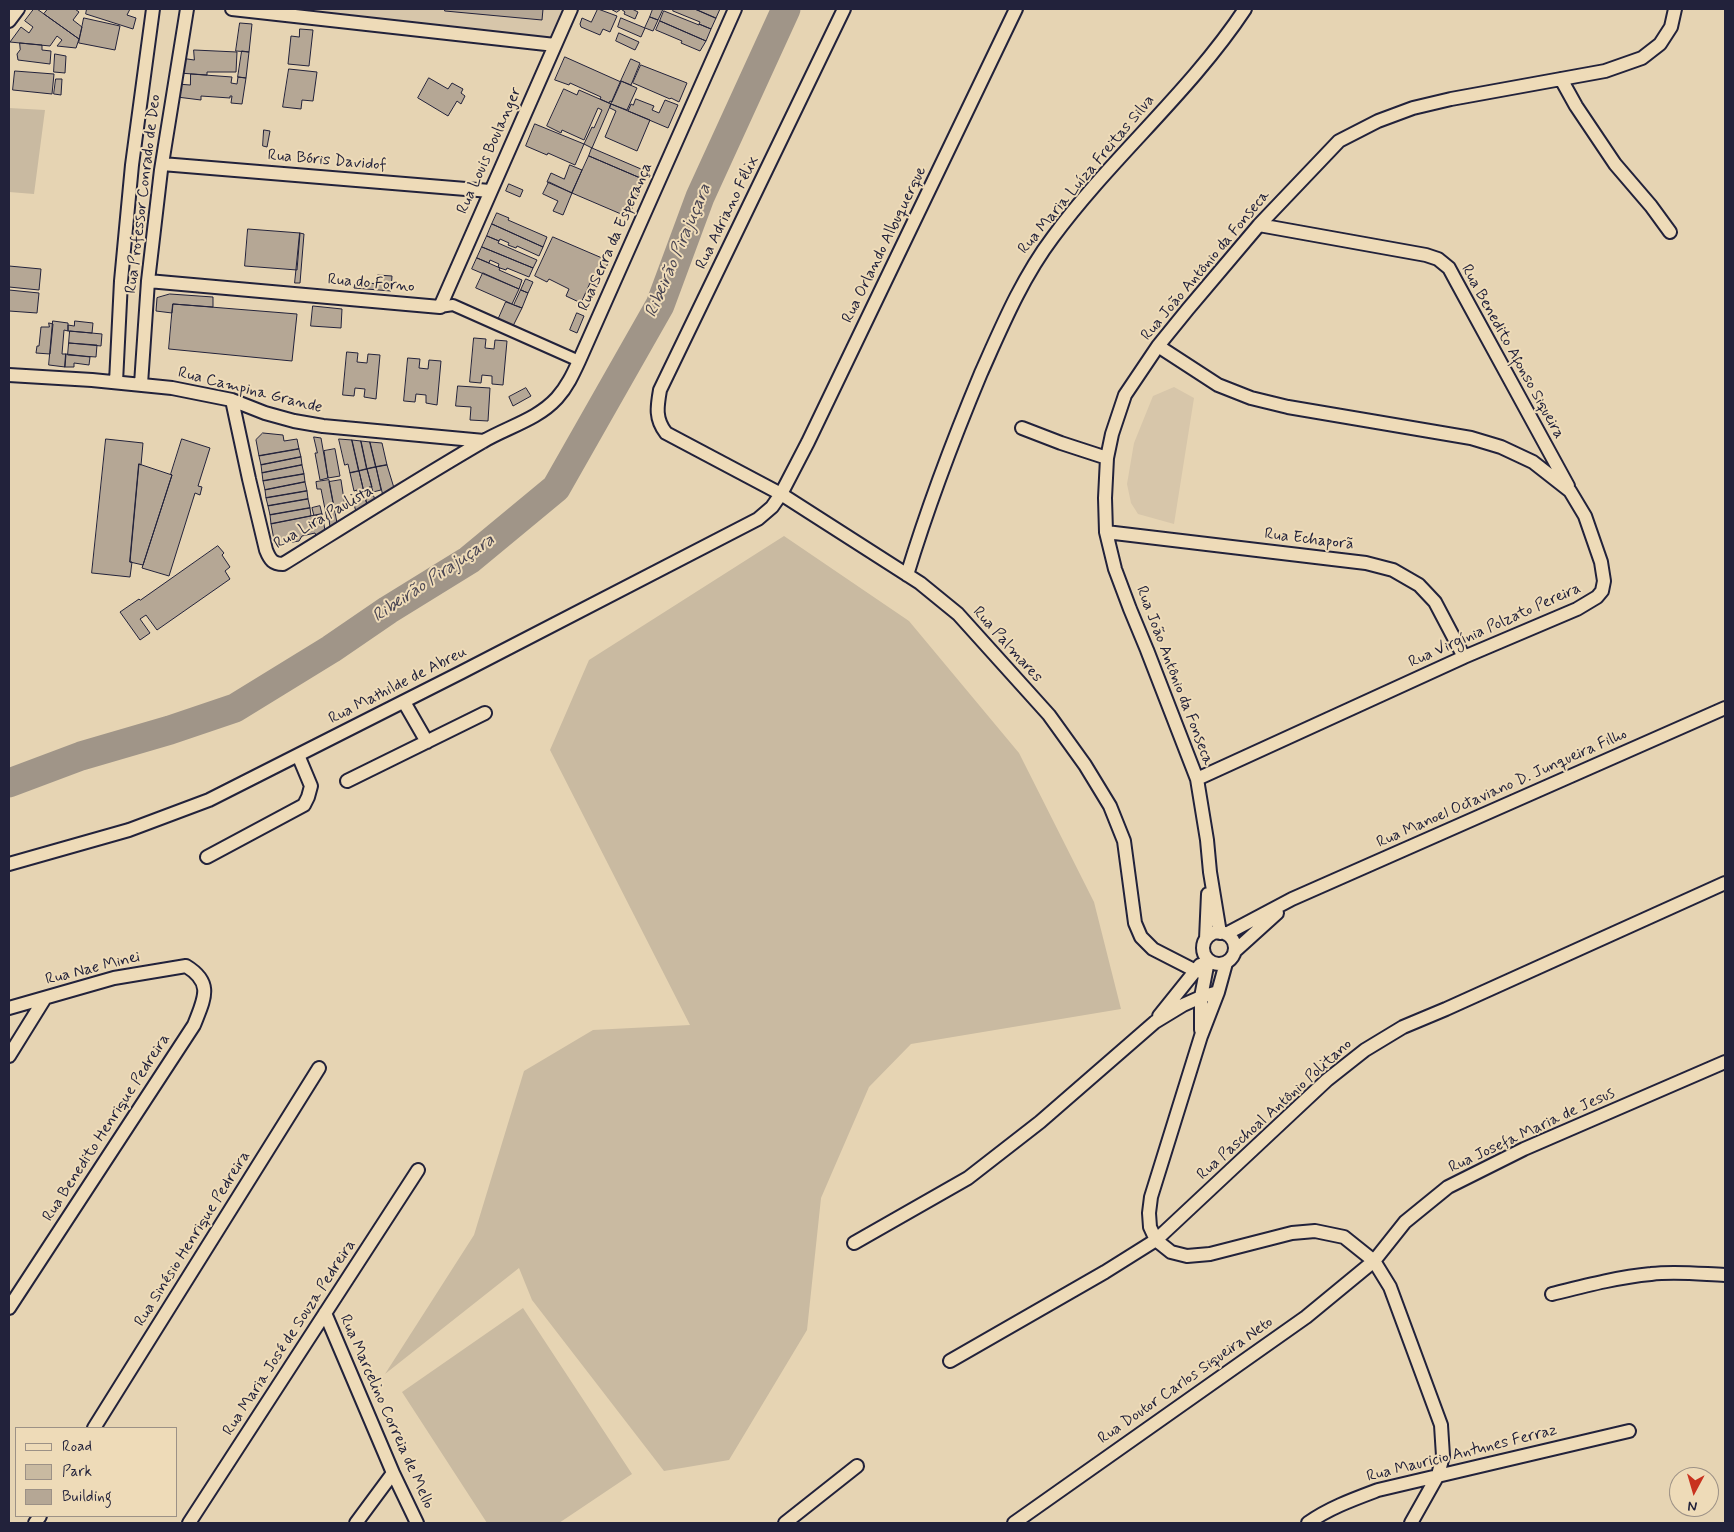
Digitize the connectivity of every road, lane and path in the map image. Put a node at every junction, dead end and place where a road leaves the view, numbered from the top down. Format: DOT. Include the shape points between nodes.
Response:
graph roads {
  1 [pos="18,9"];
  2 [pos="153,9"];
  3 [pos="187,9"];
  4 [pos="232,9"];
  5 [pos="571,9"];
  6 [pos="735,9"];
  7 [pos="844,9"];
  8 [pos="1016,9"];
  9 [pos="1245,9"];
  10 [pos="1675,9"];
  11 [pos="9,21"];
  12 [pos="555,45"];
  13 [pos="1561,79"];
  14 [pos="162,164"];
  15 [pos="490,191"];
  16 [pos="1259,225"];
  17 [pos="1670,232"];
  18 [pos="148,281"];
  19 [pos="440,307"];
  20 [pos="1158,346"];
  21 [pos="579,361"];
  22 [pos="9,376"];
  23 [pos="116,382"];
  24 [pos="141,384"];
  25 [pos="232,400"];
  26 [pos="1022,428"];
  27 [pos="666,433"];
  28 [pos="484,441"];
  29 [pos="1107,458"];
  30 [pos="1570,491"];
  31 [pos="781,494"];
  32 [pos="1106,532"];
  33 [pos="907,575"];
  34 [pos="1464,657"];
  35 [pos="404,702"];
  36 [pos="1725,708"];
  37 [pos="486,713"];
  38 [pos="427,742"];
  39 [pos="298,755"];
  40 [pos="1197,779"];
  41 [pos="347,781"];
  42 [pos="207,857"];
  43 [pos="9,864"];
  44 [pos="1210,872"];
  45 [pos="1725,883"];
  46 [pos="1292,899"];
  47 [pos="1223,933"];
  48 [pos="1206,939"];
  49 [pos="1235,951"];
  50 [pos="1226,963"];
  51 [pos="186,966"];
  52 [pos="1204,966"];
  53 [pos="1218,992"];
  54 [pos="1200,997"];
  55 [pos="45,998"];
  56 [pos="9,1008"];
  57 [pos="1155,1022"];
  58 [pos="1201,1036"];
  59 [pos="9,1056"];
  60 [pos="1725,1062"];
  61 [pos="319,1068"];
  62 [pos="418,1170"];
  63 [pos="1156,1240"];
  64 [pos="854,1242"];
  65 [pos="1374,1261"];
  66 [pos="1725,1275"];
  67 [pos="1552,1294"];
  68 [pos="9,1308"];
  69 [pos="325,1313"];
  70 [pos="950,1361"];
  71 [pos="95,1427"];
  72 [pos="1629,1431"];
  73 [pos="857,1466"];
  74 [pos="393,1473"];
  75 [pos="1438,1475"];
  76 [pos="189,1523"];
  77 [pos="356,1523"];
  78 [pos="417,1523"];
  79 [pos="785,1523"];
  80 [pos="1014,1523"];
  81 [pos="1308,1523"];
  82 [pos="1411,1523"];
  1 -- 11 [label="street"];
  2 -- 23 [label="street, Rua Professor Conrado de Deo" via="120,281"];
  3 -- 14 [label="street, Rua Professor Conrado de Deo"];
  4 -- 12 [label="street"];
  5 -- 12 [label="street, Rua Louis Boulanger"];
  6 -- 21 [label="street, Rua Serra da Esperança"];
  7 -- 27 [label="street, Rua Adriano Félix" via="660,390 657,415"];
  8 -- 31 [label="street, Rua Orlando Albuquerque"];
  9 -- 33 [label="street, Rua Maria Luíza Freitas Silva" via="1224,39 1053,236 1029,271 959,425"];
  10 -- 13 [label="street, Rua João Antônio da Fonseca" via="1671,27 1660,44 1642,58 1605,71"];
  12 -- 15 [label="street, Rua Louis Boulanger"];
  13 -- 16 [label="street, Rua João Antônio da Fonseca" via="1450,99 1378,121 1339,141"];
  13 -- 17 [label="street" via="1615,164"];
  14 -- 15 [label="street, Rua Bóris Davidof"];
  14 -- 18 [label="street, Rua Professor Conrado de Deo"];
  15 -- 19 [label="street, Rua Louis Boulanger"];
  16 -- 20 [label="street, Rua João Antônio da Fonseca"];
  16 -- 30 [label="street, Rua Benedito Afonso Siqueira" via="1395,249 1438,259 1449,268"];
  18 -- 19 [label="street, Rua do Forno"];
  18 -- 24 [label="street, Rua Professor Conrado de Deo"];
  19 -- 21 [label="street, Rua do Forno" via="453,305"];
  20 -- 29 [label="street, Rua João Antônio da Fonseca" via="1124,396"];
  20 -- 30 [label="street, Rua Virgínia Polzato Pereira" via="1218,385 1252,398 1472,438 1501,447 1533,462"];
  21 -- 28 [label="street, Rua Serra da Esperança" via="569,382 545,409"];
  22 -- 23 [label="street, Rua Campina Grande"];
  23 -- 24 [label="street, Rua Campina Grande"];
  24 -- 25 [label="street, Rua Campina Grande"];
  25 -- 28 [label="street, Rua Campina Grande" via="265,413 323,426"];
  25 -- 28 [label="street, Rua Lira Paulista" via="266,550 274,563 283,564"];
  26 -- 29 [label="street"];
  27 -- 31 [label="street, Rua Palmares"];
  29 -- 32 [label="street, Rua João Antônio da Fonseca"];
  30 -- 34 [label="street, Rua Virgínia Polzato Pereira" via="1596,543 1604,581 1602,591 1577,609"];
  31 -- 33 [label="street, Rua Palmares"];
  31 -- 35 [label="street, Rua Mathilde de Abreu" via="758,519"];
  32 -- 34 [label="street, Rua Echaporã" via="1366,563 1393,570 1419,585 1435,602"];
  32 -- 40 [label="street, Rua João Antônio da Fonseca" via="1115,569"];
  33 -- 52 [label="street, Rua Palmares" via="958,614 1049,715 1085,764 1110,806 1124,841 1135,924 1141,937 1153,949"];
  34 -- 40 [label="street, Rua Virgínia Polzato Pereira"];
  35 -- 38 [label="street"];
  35 -- 39 [label="street, Rua Mathilde de Abreu"];
  36 -- 46 [label="street, Rua Manoel Octaviano D. Junqueira Filho"];
  37 -- 38 [label="street"];
  38 -- 41 [label="street"];
  39 -- 42 [label="street" via="311,786 304,805"];
  39 -- 43 [label="street, Rua Mathilde de Abreu" via="200,804 128,830"];
  40 -- 44 [label="street, Rua João Antônio da Fonseca"];
  44 -- 47 [label="street, Rua João Antônio da Fonseca"];
  44 -- 48 [label="street, Rua João Antônio da Fonseca"];
  45 -- 63 [label="street, Rua Paschoal Antônio Politano" via="1403,1027 1365,1050 1327,1080"];
  46 -- 47 [label="street, Rua Manoel Octaviano D. Junqueira Filho"];
  46 -- 49 [label="street, Rua Manoel Octaviano D. Junqueira Filho"];
  47 -- 48 [label="street" via="1214,933"];
  47 -- 49 [label="street" via="1233,940"];
  48 -- 52 [label="street"];
  49 -- 50 [label="street"];
  50 -- 52 [label="street"];
  50 -- 53 [label="street"];
  51 -- 55 [label="street, Rua Nae Minei" via="114,978"];
  51 -- 68 [label="street, Rua Benedito Henrique Pedreira" via="197,972 205,995 194,1024"];
  52 -- 54 [label="street"];
  52 -- 57 [label="street"];
  53 -- 54 [label="street"];
  53 -- 58 [label="street"];
  54 -- 57 [label="street"];
  54 -- 58 [label="street"];
  55 -- 56 [label="street, Rua Nae Minei"];
  55 -- 59 [label="street"];
  57 -- 64 [label="street" via="1040,1122 968,1178"];
  58 -- 63 [label="street" via="1151,1197 1148,1213"];
  60 -- 65 [label="street, Rua Josefa Maria de Jesus" via="1524,1149 1448,1188 1405,1222"];
  61 -- 71 [label="street, Rua Sinésio Henrique Pedreira"];
  62 -- 69 [label="street, Rua Maria José de Souza Pedreira"];
  63 -- 65 [label="street" via="1171,1252 1187,1256 1315,1231 1344,1237"];
  63 -- 70 [label="street, Rua Paschoal Antônio Politano"];
  65 -- 75 [label="street" via="1390,1287 1441,1425 1443,1456"];
  65 -- 80 [label="street, Rua Doutor Carlos Siqueira Neto" via="1306,1317"];
  66 -- 67 [label="street" via="1652,1274 1609,1280"];
  69 -- 74 [label="street, Rua Marcelino Correia de Mello"];
  69 -- 76 [label="street, Rua Maria José de Souza Pedreira"];
  72 -- 75 [label="street, Rua Mauricio Antunes Ferraz"];
  73 -- 79 [label="street"];
  74 -- 77 [label="street"];
  74 -- 78 [label="street, Rua Marcelino Correia de Mello"];
  75 -- 81 [label="street, Rua Mauricio Antunes Ferraz" via="1378,1490"];
  75 -- 82 [label="street"];
}
